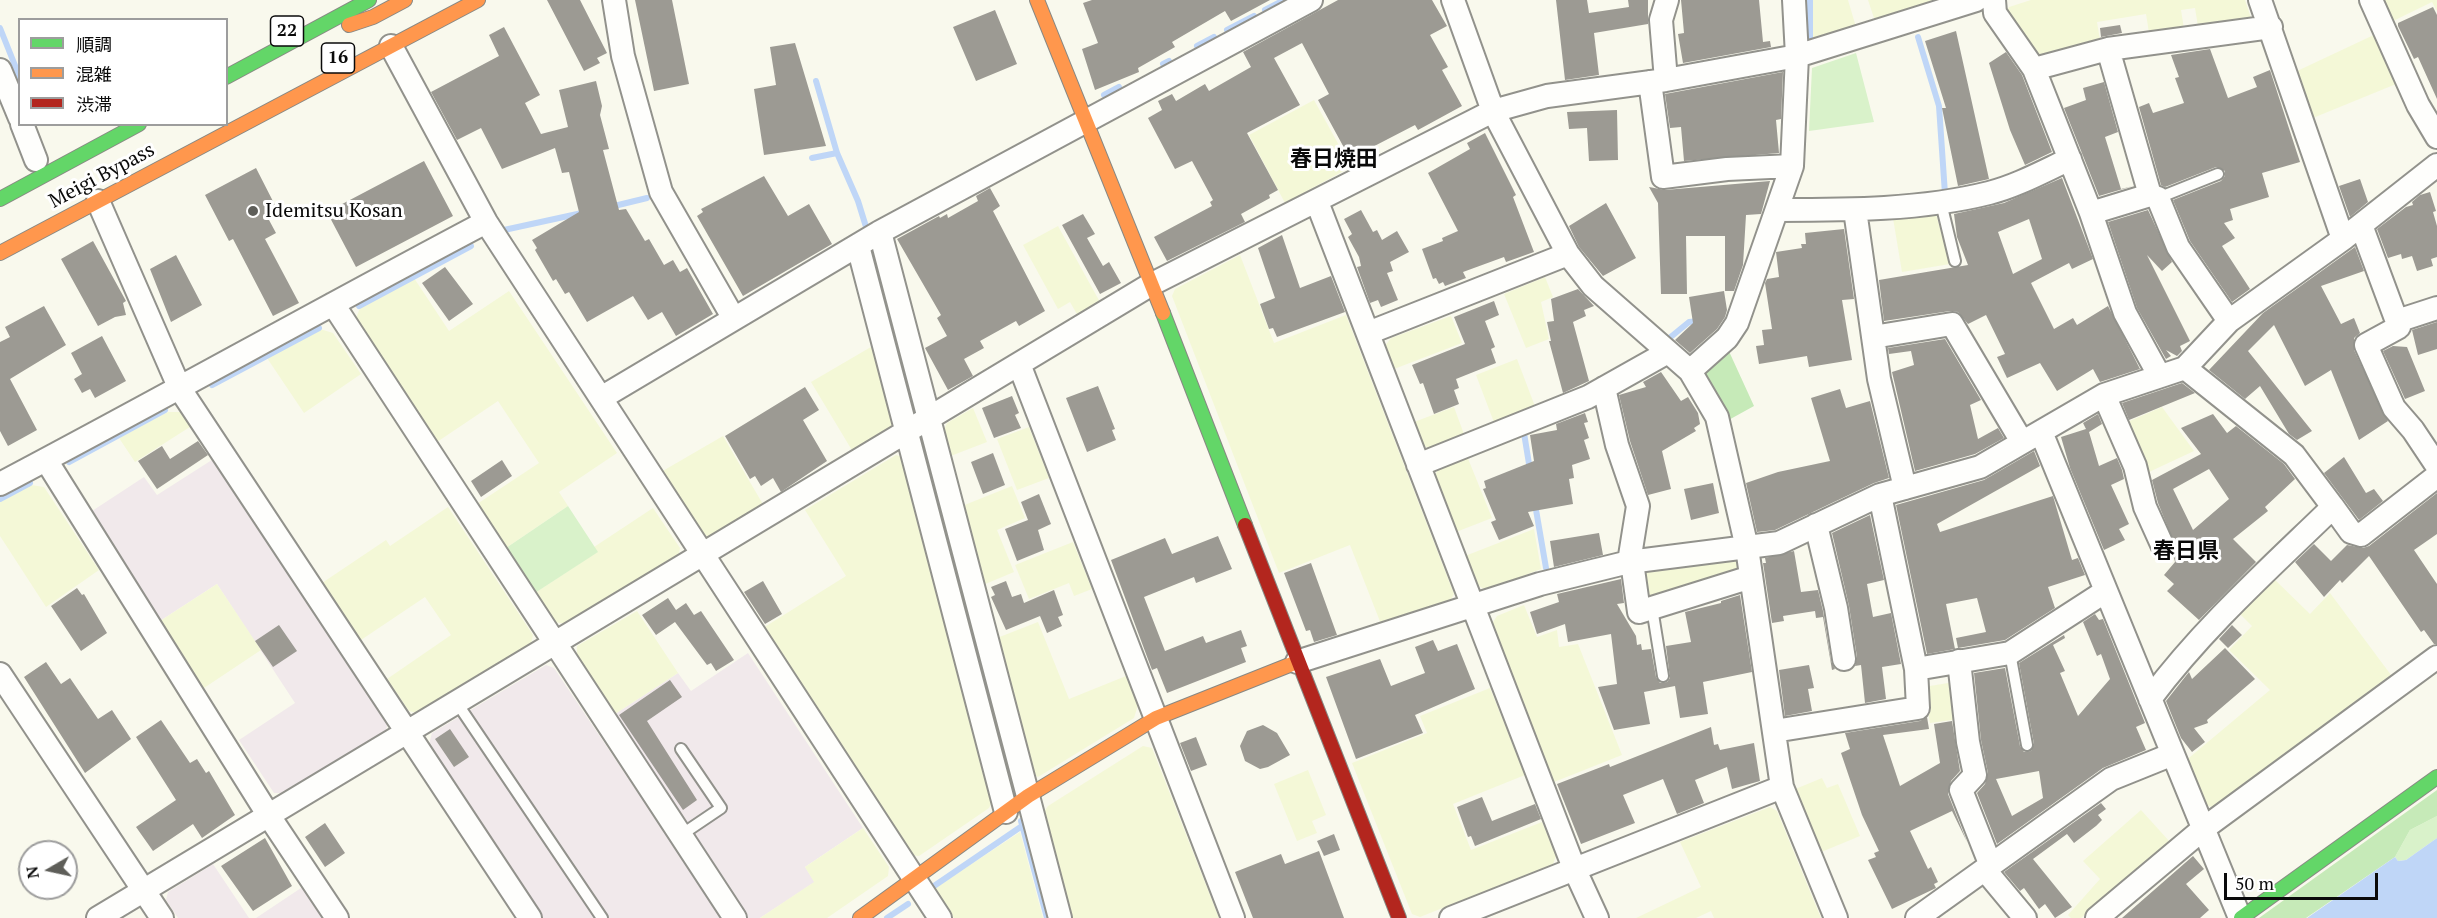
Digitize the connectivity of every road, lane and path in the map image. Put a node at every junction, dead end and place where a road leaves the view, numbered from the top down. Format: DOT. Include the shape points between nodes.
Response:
graph roads {
  1 [pos="348,0"];
  2 [pos="369,0"];
  3 [pos="405,0"];
  4 [pos="450,0"];
  5 [pos="478,0"];
  6 [pos="614,0"];
  7 [pos="1037,0"];
  8 [pos="1311,0"];
  9 [pos="1453,0"];
  10 [pos="1667,0"];
  11 [pos="1794,0"];
  12 [pos="1976,0"];
  13 [pos="1994,0"];
  14 [pos="2260,0"];
  15 [pos="2371,0"];
  16 [pos="2271,27"];
  17 [pos="391,46"];
  18 [pos="2108,49"];
  19 [pos="276,50"];
  20 [pos="1797,56"];
  21 [pos="228,62"];
  22 [pos="2034,69"];
  23 [pos="0,70"];
  24 [pos="228,76"];
  25 [pos="1658,81"];
  26 [pos="257,101"];
  27 [pos="1493,111"];
  28 [pos="18,113"];
  29 [pos="1087,119"];
  30 [pos="23,126"];
  31 [pos="135,126"];
  32 [pos="2437,136"];
  33 [pos="2070,159"];
  34 [pos="37,160"];
  35 [pos="2437,165"];
  36 [pos="1792,166"];
  37 [pos="2218,174"];
  38 [pos="2154,196"];
  39 [pos="0,200"];
  40 [pos="98,201"];
  41 [pos="1317,202"];
  42 [pos="1941,203"];
  43 [pos="1778,210"];
  44 [pos="1855,210"];
  45 [pos="2091,213"];
  46 [pos="486,222"];
  47 [pos="2361,225"];
  48 [pos="880,232"];
  49 [pos="2343,239"];
  50 [pos="858,246"];
  51 [pos="0,253"];
  52 [pos="1568,254"];
  53 [pos="1956,261"];
  54 [pos="1150,285"];
  55 [pos="333,304"];
  56 [pos="2437,308"];
  57 [pos="734,319"];
  58 [pos="2229,321"];
  59 [pos="2397,321"];
  60 [pos="1368,333"];
  61 [pos="1873,338"];
  62 [pos="1668,352"];
  63 [pos="1020,364"];
  64 [pos="2186,368"];
  65 [pos="1690,371"];
  66 [pos="2158,375"];
  67 [pos="1604,388"];
  68 [pos="180,390"];
  69 [pos="2104,395"];
  70 [pos="601,398"];
  71 [pos="928,420"];
  72 [pos="907,433"];
  73 [pos="2032,437"];
  74 [pos="46,460"];
  75 [pos="1418,465"];
  76 [pos="2437,466"];
  77 [pos="2437,476"];
  78 [pos="0,484"];
  79 [pos="1905,488"];
  80 [pos="1880,495"];
  81 [pos="2333,507"];
  82 [pos="1816,525"];
  83 [pos="1747,548"];
  84 [pos="2164,549"];
  85 [pos="704,556"];
  86 [pos="1630,562"];
  87 [pos="1751,577"];
  88 [pos="2106,591"];
  89 [pos="1473,607"];
  90 [pos="1652,608"];
  91 [pos="556,644"];
  92 [pos="2010,653"];
  93 [pos="2437,657"];
  94 [pos="1844,659"];
  95 [pos="1959,661"];
  96 [pos="1297,662"];
  97 [pos="1916,669"];
  98 [pos="0,674"];
  99 [pos="1663,676"];
  100 [pos="2150,699"];
  101 [pos="458,703"];
  102 [pos="1156,718"];
  103 [pos="1774,731"];
  104 [pos="408,733"];
  105 [pos="2027,745"];
  106 [pos="681,749"];
  107 [pos="2173,754"];
  108 [pos="2437,777"];
  109 [pos="1782,787"];
  110 [pos="1028,796"];
  111 [pos="1006,812"];
  112 [pos="269,816"];
  113 [pos="2203,829"];
  114 [pos="681,835"];
  115 [pos="1574,868"];
  116 [pos="1988,868"];
  117 [pos="915,880"];
  118 [pos="144,891"];
  119 [pos="98,918"];
  120 [pos="162,918"];
  121 [pos="337,918"];
  122 [pos="530,918"];
  123 [pos="602,918"];
  124 [pos="735,918"];
  125 [pos="860,918"];
  126 [pos="940,918"];
  127 [pos="1060,918"];
  128 [pos="1233,918"];
  129 [pos="1399,918"];
  130 [pos="1451,918"];
  131 [pos="1597,918"];
  132 [pos="1836,918"];
  133 [pos="1917,918"];
  134 [pos="2025,918"];
  135 [pos="2097,918"];
  136 [pos="2241,918"];
  1 -- 21 [label="main road, 22"];
  2 -- 19 [label="main road, 16"];
  3 -- 19 [label="main road" via="373,17"];
  4 -- 26 [label="main road, 16"];
  5 -- 17 [label="main road, Meigi Bypass"];
  6 -- 57 [label="street" via="623,56 661,192"];
  7 -- 29 [label="main road"];
  8 -- 29 [label="street"];
  9 -- 27 [label="street"];
  10 -- 25 [label="street" via="1661,20"];
  11 -- 20 [label="street"];
  12 -- 20 [label="street"];
  13 -- 22 [label="street" via="1995,13"];
  14 -- 16 [label="street"];
  15 -- 32 [label="street" via="2418,105"];
  16 -- 18 [label="street"];
  16 -- 49 [label="street"];
  17 -- 40 [label="main road, Meigi Bypass"];
  17 -- 46 [label="street"];
  18 -- 22 [label="street"];
  18 -- 38 [label="street"];
  19 -- 24 [label="main road, 16"];
  20 -- 25 [label="street"];
  20 -- 36 [label="street"];
  22 -- 33 [label="street"];
  23 -- 28 [label="street"];
  25 -- 27 [label="street" via="1547,96"];
  25 -- 36 [label="street" via="1663,177"];
  27 -- 41 [label="street"];
  27 -- 52 [label="street"];
  29 -- 48 [label="street"];
  29 -- 54 [label="main road"];
  30 -- 34 [label="street"];
  31 -- 39 [label="main road"];
  33 -- 42 [label="street" via="1991,193"];
  33 -- 45 [label="street"];
  35 -- 47 [label="street"];
  36 -- 43 [label="street"];
  37 -- 38 [label="lane"];
  38 -- 45 [label="street"];
  38 -- 58 [label="street" via="2178,247"];
  40 -- 51 [label="main road, Meigi Bypass"];
  40 -- 68 [label="street"];
  41 -- 54 [label="street"];
  41 -- 60 [label="street"];
  42 -- 44 [label="street"];
  42 -- 53 [label="lane"];
  43 -- 44 [label="street"];
  43 -- 65 [label="street" via="1737,323 1727,338"];
  44 -- 61 [label="street"];
  45 -- 66 [label="street" via="2125,313"];
  46 -- 55 [label="street"];
  46 -- 70 [label="street"];
  47 -- 49 [label="street"];
  47 -- 59 [label="street"];
  48 -- 50 [label="street"];
  48 -- 71 [label="street"];
  49 -- 58 [label="street"];
  50 -- 57 [label="street"];
  50 -- 72 [label="street"];
  52 -- 60 [label="street"];
  52 -- 62 [label="street" via="1593,286"];
  54 -- 63 [label="street"];
  54 -- 96 [label="main road"];
  55 -- 68 [label="street"];
  55 -- 91 [label="street"];
  56 -- 59 [label="street"];
  57 -- 70 [label="street"];
  58 -- 64 [label="street"];
  59 -- 76 [label="street" via="2399,327 2366,345 2394,408"];
  60 -- 75 [label="street"];
  61 -- 73 [label="street" via="1952,324"];
  61 -- 79 [label="street"];
  62 -- 65 [label="street"];
  62 -- 67 [label="street"];
  63 -- 71 [label="street"];
  63 -- 102 [label="street"];
  64 -- 66 [label="street"];
  64 -- 81 [label="street" via="2294,455"];
  65 -- 83 [label="street" via="1717,417"];
  66 -- 69 [label="street"];
  67 -- 75 [label="street"];
  67 -- 86 [label="street" via="1617,445 1638,506"];
  68 -- 74 [label="street"];
  68 -- 104 [label="street"];
  69 -- 73 [label="street"];
  69 -- 84 [label="street"];
  70 -- 85 [label="street"];
  71 -- 72 [label="street"];
  71 -- 110 [label="street"];
  72 -- 85 [label="street"];
  72 -- 111 [label="street"];
  73 -- 79 [label="street" via="1980,466"];
  73 -- 88 [label="street"];
  74 -- 78 [label="street"];
  74 -- 112 [label="street"];
  75 -- 89 [label="street"];
  77 -- 81 [label="street" via="2361,535 2351,532"];
  79 -- 80 [label="street"];
  80 -- 82 [label="street"];
  80 -- 97 [label="street"];
  81 -- 100 [label="street" via="2230,606"];
  82 -- 83 [label="street" via="1779,543"];
  82 -- 94 [label="street"];
  83 -- 86 [label="street"];
  83 -- 87 [label="street"];
  85 -- 91 [label="street"];
  85 -- 117 [label="street"];
  86 -- 89 [label="street" via="1540,584"];
  86 -- 90 [label="street" via="1639,612"];
  87 -- 90 [label="street"];
  87 -- 103 [label="street"];
  88 -- 92 [label="street"];
  88 -- 100 [label="street"];
  89 -- 96 [label="street"];
  89 -- 115 [label="street"];
  90 -- 99 [label="lane"];
  91 -- 101 [label="street"];
  91 -- 114 [label="street"];
  92 -- 95 [label="street"];
  92 -- 105 [label="lane"];
  93 -- 113 [label="street"];
  95 -- 97 [label="street"];
  95 -- 116 [label="street" via="1968,742 1976,775 1961,790"];
  96 -- 102 [label="main road"];
  96 -- 129 [label="main road"];
  97 -- 103 [label="street" via="1918,708"];
  98 -- 118 [label="street"];
  100 -- 107 [label="street"];
  101 -- 104 [label="street"];
  101 -- 123 [label="lane"];
  102 -- 110 [label="main road"];
  102 -- 128 [label="street"];
  103 -- 109 [label="street"];
  104 -- 112 [label="street"];
  104 -- 122 [label="street"];
  106 -- 114 [label="lane" via="721,808"];
  107 -- 113 [label="street"];
  107 -- 116 [label="street" via="2111,779"];
  108 -- 136 [label="main road"];
  109 -- 115 [label="street"];
  109 -- 132 [label="street"];
  110 -- 111 [label="main road"];
  110 -- 127 [label="street"];
  111 -- 117 [label="main road"];
  112 -- 118 [label="street"];
  112 -- 121 [label="street"];
  113 -- 135 [label="street"];
  113 -- 136 [label="street"];
  114 -- 124 [label="street"];
  115 -- 130 [label="street"];
  115 -- 131 [label="street"];
  116 -- 133 [label="street"];
  116 -- 134 [label="street"];
  117 -- 125 [label="main road"];
  117 -- 126 [label="street"];
  118 -- 119 [label="street"];
  118 -- 120 [label="street"];
}
